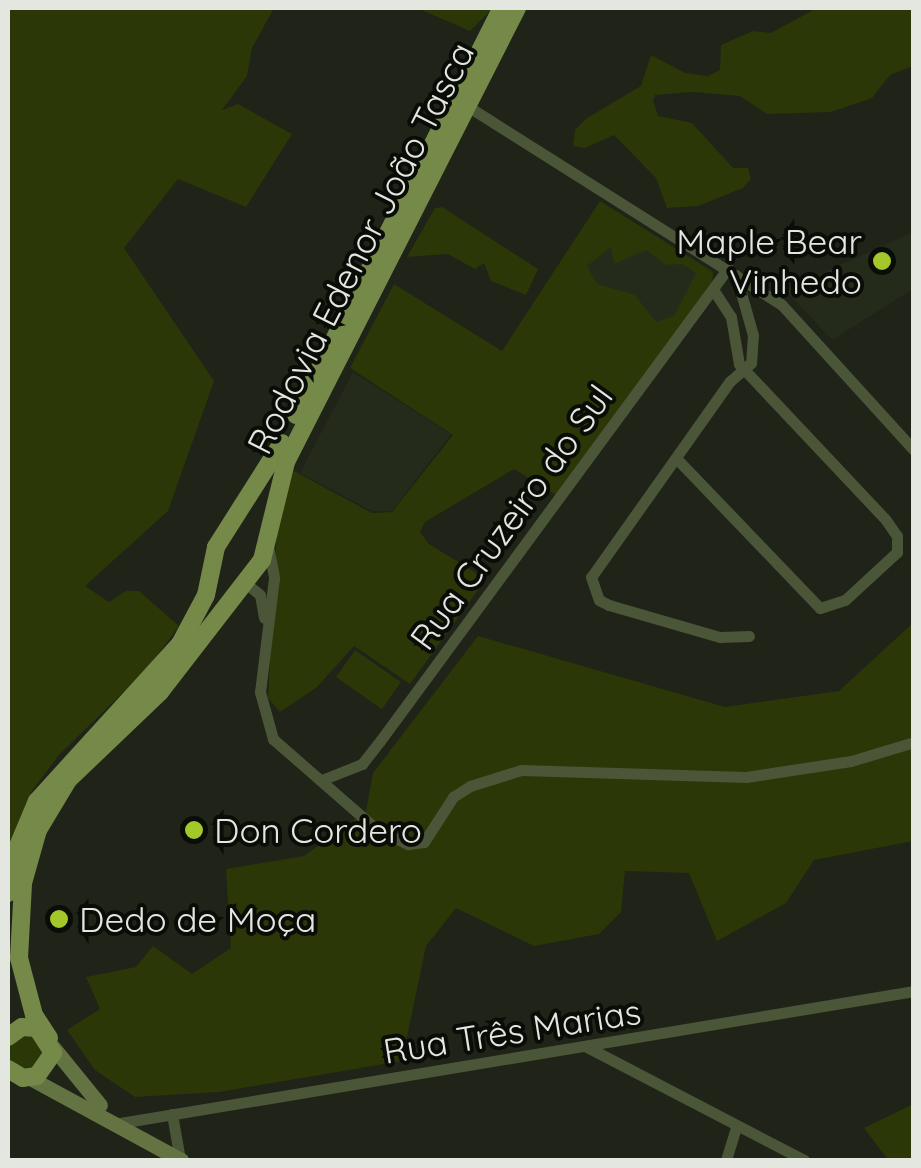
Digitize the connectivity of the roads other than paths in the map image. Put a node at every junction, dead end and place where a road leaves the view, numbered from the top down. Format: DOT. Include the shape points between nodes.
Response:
graph roads {
  1 [pos="502,8"];
  2 [pos="517,8"];
  3 [pos="462,103"];
  4 [pos="732,271"];
  5 [pos="714,291"];
  6 [pos="744,371"];
  7 [pos="914,450"];
  8 [pos="676,458"];
  9 [pos="227,526"];
  10 [pos="268,542"];
  11 [pos="214,554"];
  12 [pos="243,580"];
  13 [pos="265,622"];
  14 [pos="750,636"];
  15 [pos="914,742"];
  16 [pos="324,779"];
  17 [pos="8,892"];
  18 [pos="15,975"];
  19 [pos="914,990"];
  20 [pos="8,1036"];
  21 [pos="51,1042"];
  22 [pos="600,1045"];
  23 [pos="586,1047"];
  24 [pos="607,1061"];
  25 [pos="17,1078"];
  26 [pos="172,1114"];
  27 [pos="118,1122"];
  28 [pos="736,1127"];
  29 [pos="181,1160"];
  30 [pos="726,1160"];
  31 [pos="804,1160"];
  1 -- 3 [label="main road, Rodovia Edenor João Tasca"];
  2 -- 3 [label="main road, Rodovia Edenor João Tasca"];
  3 -- 4 [label="street"];
  3 -- 9 [label="main road, Rodovia Edenor João Tasca" via="263,481"];
  3 -- 10 [label="main road, Rodovia Edenor João Tasca" via="286,462"];
  4 -- 5 [label="street, Rua Cruzeiro do Sul"];
  4 -- 6 [label="street" via="753,335"];
  4 -- 7 [label="street" via="802,322"];
  5 -- 6 [label="street" via="731,317"];
  5 -- 16 [label="street, Rua Cruzeiro do Sul" via="362,764"];
  6 -- 8 [label="street"];
  6 -- 8 [label="street" via="886,520 897,536 897,552 845,600 820,608"];
  8 -- 14 [label="street" via="594,568 594,591 610,605 720,637"];
  9 -- 10 [label="main road" via="251,524"];
  9 -- 11 [label="main road, Rodovia Edenor João Tasca"];
  10 -- 12 [label="main road, Rodovia Edenor João Tasca"];
  10 -- 13 [label="street" via="274,578"];
  11 -- 12 [label="main road"];
  11 -- 17 [label="main road, Rodovia Edenor João Tasca" via="206,595 180,644 37,801 12,858"];
  12 -- 13 [label="street" via="260,595"];
  12 -- 18 [label="main road, Rodovia Edenor João Tasca" via="160,692 50,806 22,884"];
  13 -- 16 [label="street" via="263,716 286,755"];
  15 -- 16 [label="street" via="851,761 746,777 521,770 453,797 424,842 375,828"];
  18 -- 21 [label="main road, Rodovia Edenor João Tasca"];
  19 -- 22 [label="street, Rua Três Marias"];
  20 -- 21 [label="main road" via="30,1027"];
  21 -- 25 [label="main road" via="49,1067"];
  21 -- 27 [label="street" via="66,1070"];
  22 -- 23 [label="street, Rua Três Marias"];
  22 -- 24 [label="street"];
  23 -- 24 [label="street"];
  23 -- 26 [label="street, Rua Três Marias"];
  24 -- 28 [label="street"];
  25 -- 27 [label="street"];
  26 -- 27 [label="street, Rua Três Marias"];
  26 -- 29 [label="street"];
  27 -- 29 [label="street"];
  28 -- 30 [label="street"];
  28 -- 31 [label="street"];
}
